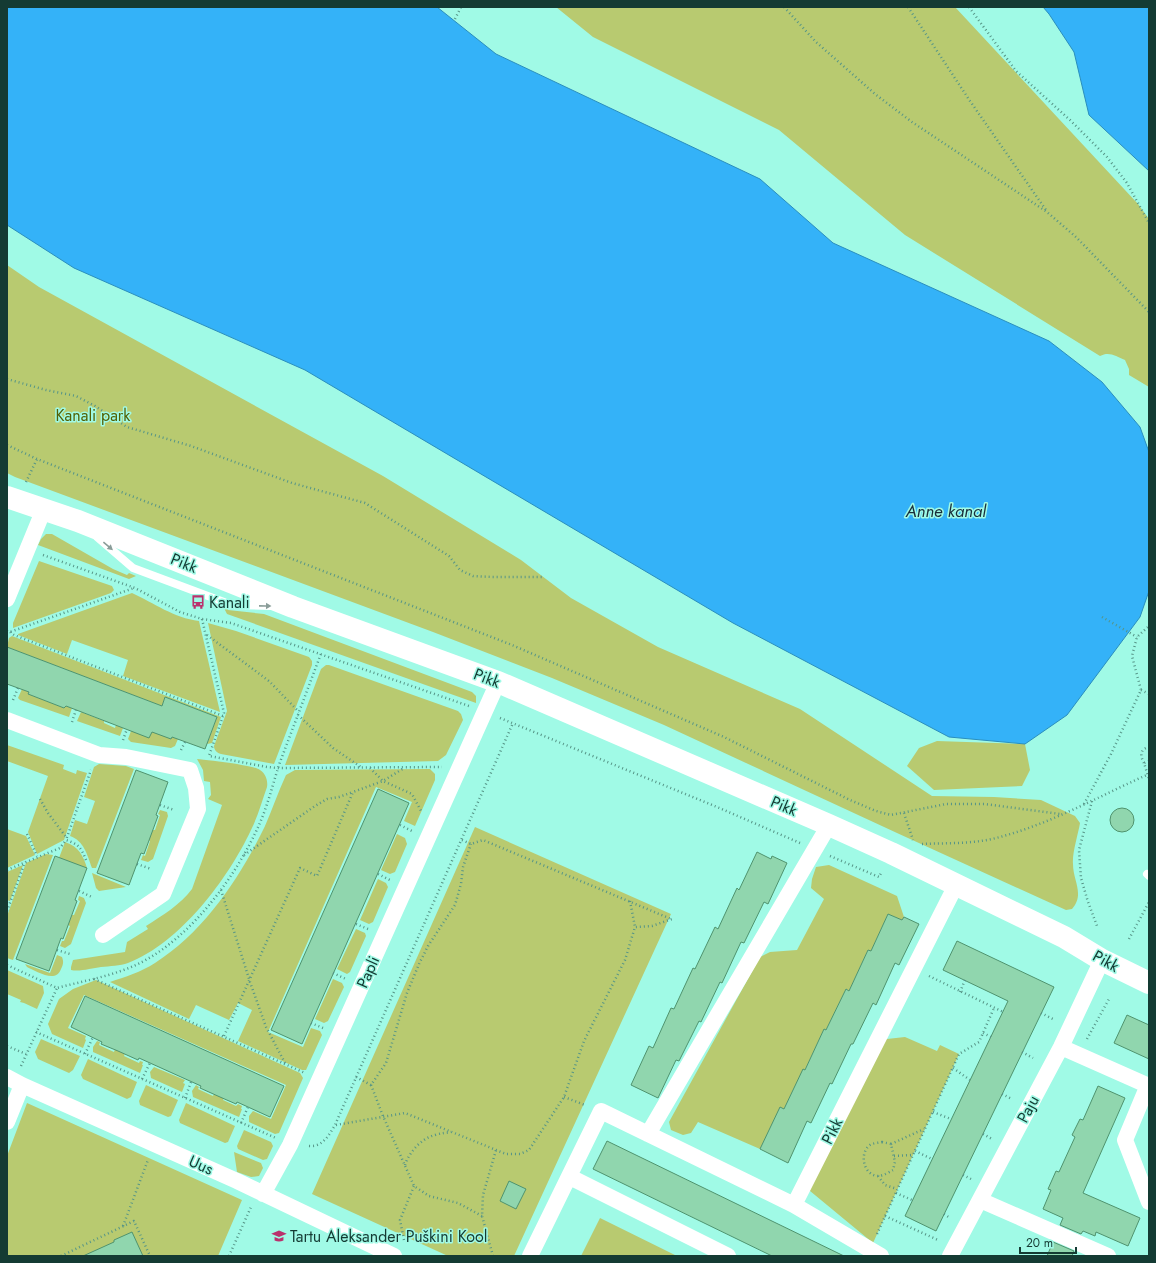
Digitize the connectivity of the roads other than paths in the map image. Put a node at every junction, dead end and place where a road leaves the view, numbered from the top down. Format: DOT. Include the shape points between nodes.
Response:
graph roads {
  1 [pos="11,494"];
  2 [pos="44,509"];
  3 [pos="8,595"];
  4 [pos="498,682"];
  5 [pos="7,720"];
  6 [pos="829,825"];
  7 [pos="956,885"];
  8 [pos="103,935"];
  9 [pos="1102,960"];
  10 [pos="1149,983"];
  11 [pos="1061,1047"];
  12 [pos="7,1077"];
  13 [pos="22,1085"];
  14 [pos="1148,1085"];
  15 [pos="7,1122"];
  16 [pos="648,1134"];
  17 [pos="570,1177"];
  18 [pos="263,1194"];
  19 [pos="980,1200"];
  20 [pos="1149,1202"];
  21 [pos="794,1205"];
  22 [pos="885,1254"];
  23 [pos="394,1256"];
  24 [pos="530,1256"];
  25 [pos="728,1256"];
  26 [pos="950,1256"];
  27 [pos="1108,1256"];
  1 -- 2 [label="street, Pikk"];
  2 -- 3 [label="street"];
  2 -- 4 [label="street, Pikk"];
  4 -- 6 [label="street, Pikk"];
  4 -- 18 [label="street, Papli" via="460,766 424,831 320,1079 290,1145"];
  5 -- 8 [label="street" via="99,754 190,770 196,788 198,809 163,894"];
  6 -- 7 [label="street, Pikk"];
  6 -- 16 [label="street"];
  7 -- 9 [label="street, Pikk" via="1064,937"];
  7 -- 21 [label="street, Pikk"];
  9 -- 10 [label="street, Pikk"];
  9 -- 11 [label="street, Paju"];
  11 -- 14 [label="street"];
  11 -- 19 [label="street, Paju"];
  12 -- 13 [label="street, Uus"];
  13 -- 15 [label="street"];
  13 -- 18 [label="street, Uus"];
  14 -- 20 [label="street" via="1125,1140"];
  16 -- 17 [label="street" via="601,1111"];
  16 -- 21 [label="street"];
  17 -- 24 [label="street"];
  17 -- 25 [label="street"];
  18 -- 23 [label="street, Uus"];
  19 -- 26 [label="street, Paju"];
  19 -- 27 [label="street"];
  21 -- 22 [label="street"];
}
